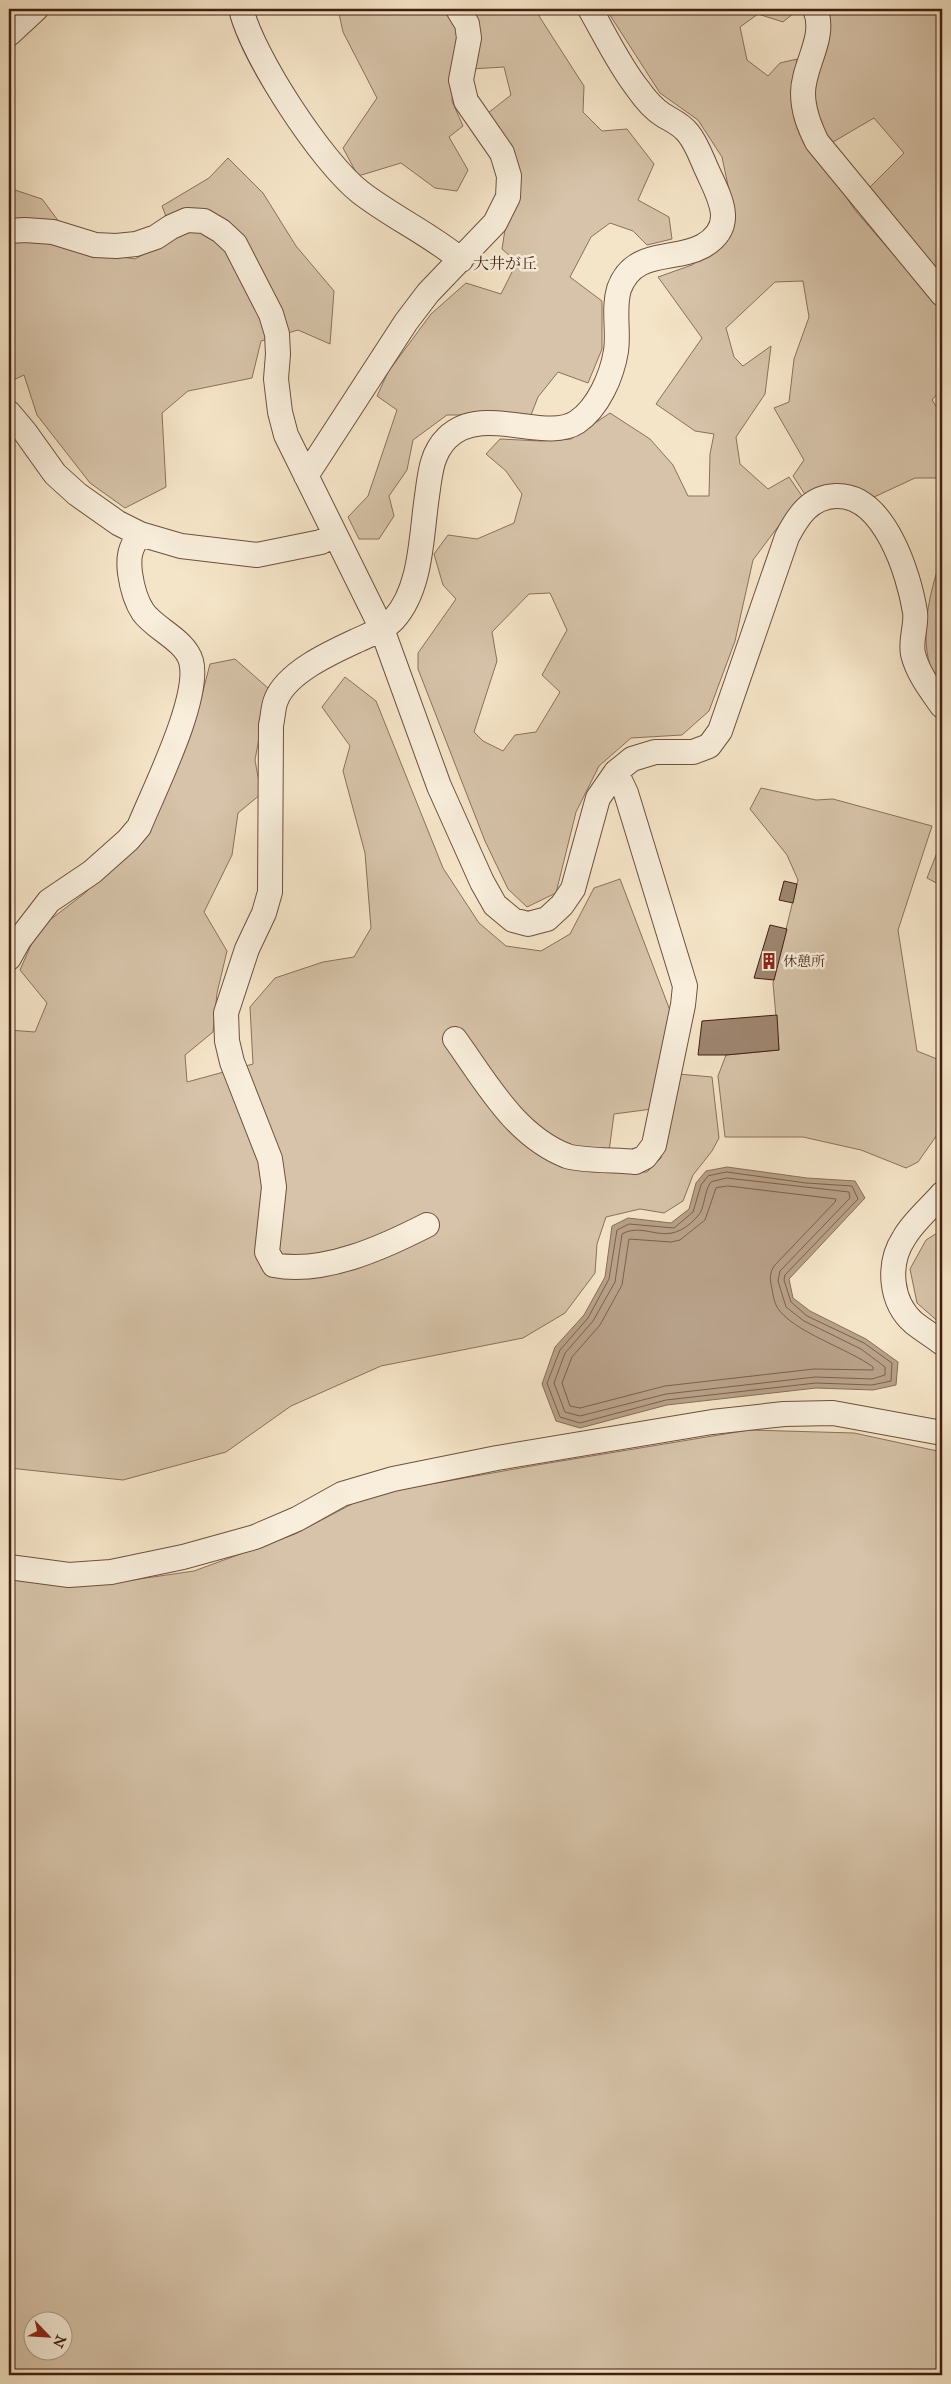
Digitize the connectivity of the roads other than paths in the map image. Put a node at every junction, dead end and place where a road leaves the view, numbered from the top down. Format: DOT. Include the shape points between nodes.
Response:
graph roads {
  1 [pos="36,9"];
  2 [pos="241,9"];
  3 [pos="458,9"];
  4 [pos="590,9"];
  5 [pos="815,9"];
  6 [pos="9,34"];
  7 [pos="9,231"];
  8 [pos="461,260"];
  9 [pos="942,294"];
  10 [pos="9,414"];
  11 [pos="306,476"];
  12 [pos="140,534"];
  13 [pos="335,534"];
  14 [pos="382,628"];
  15 [pos="942,706"];
  16 [pos="616,772"];
  17 [pos="9,958"];
  18 [pos="455,1039"];
  19 [pos="942,1194"];
  20 [pos="427,1225"];
  21 [pos="942,1343"];
  22 [pos="942,1434"];
  23 [pos="9,1566"];
  1 -- 6 [label="street"];
  2 -- 8 [label="street" via="283,94 339,173 368,197"];
  3 -- 8 [label="street" via="469,38 460,80 466,102 502,153 509,176 508,197 501,213"];
  4 -- 14 [label="street" via="645,99 687,132 715,185 724,220 718,232 704,246 642,263 628,274 620,289 616,309 616,350 610,372 598,401 586,415 574,424 555,428 488,423 464,427 448,438 435,455 430,472 415,578 405,604 393,621"];
  5 -- 9 [label="street" via="818,38 803,92 806,120 817,142"];
  7 -- 11 [label="street" via="53,232 95,245 116,246 156,238 188,220 204,221 221,231 236,244 271,314 277,334 276,379 280,412 286,435"];
  8 -- 11 [label="street" via="428,293 406,322"];
  10 -- 12 [label="street" via="56,474 77,494 118,523"];
  11 -- 13 [label="street"];
  12 -- 13 [label="street" via="182,546 256,555 322,542"];
  12 -- 17 [label="street" via="128,556 133,592 144,613 176,640 191,660 193,681 187,708 139,827 92,872 49,901"];
  13 -- 14 [label="street"];
  14 -- 16 [label="street" via="439,786 495,905 513,920 528,924 547,919 562,905 573,889 598,798"];
  14 -- 20 [label="street" via="333,651 292,677 276,699 271,725 270,892 226,1013 227,1041 270,1159 274,1187 267,1252 274,1265 291,1268 320,1265 385,1246"];
  15 -- 16 [label="street" via="918,670 913,651 915,615 902,561 875,513 863,502 847,495 829,496 811,504 798,515 787,537 720,731 709,746 693,752 655,752 632,759"];
  16 -- 18 [label="street" via="626,793 685,986 654,1145 645,1157 635,1162 568,1156 539,1142 520,1126"];
  19 -- 21 [label="street" via="904,1236 896,1253 892,1277 896,1297 912,1322"];
  22 -- 23 [label="street" via="833,1413 784,1414 712,1422 393,1478 342,1494 297,1519 254,1537 111,1572 69,1575"];
}
